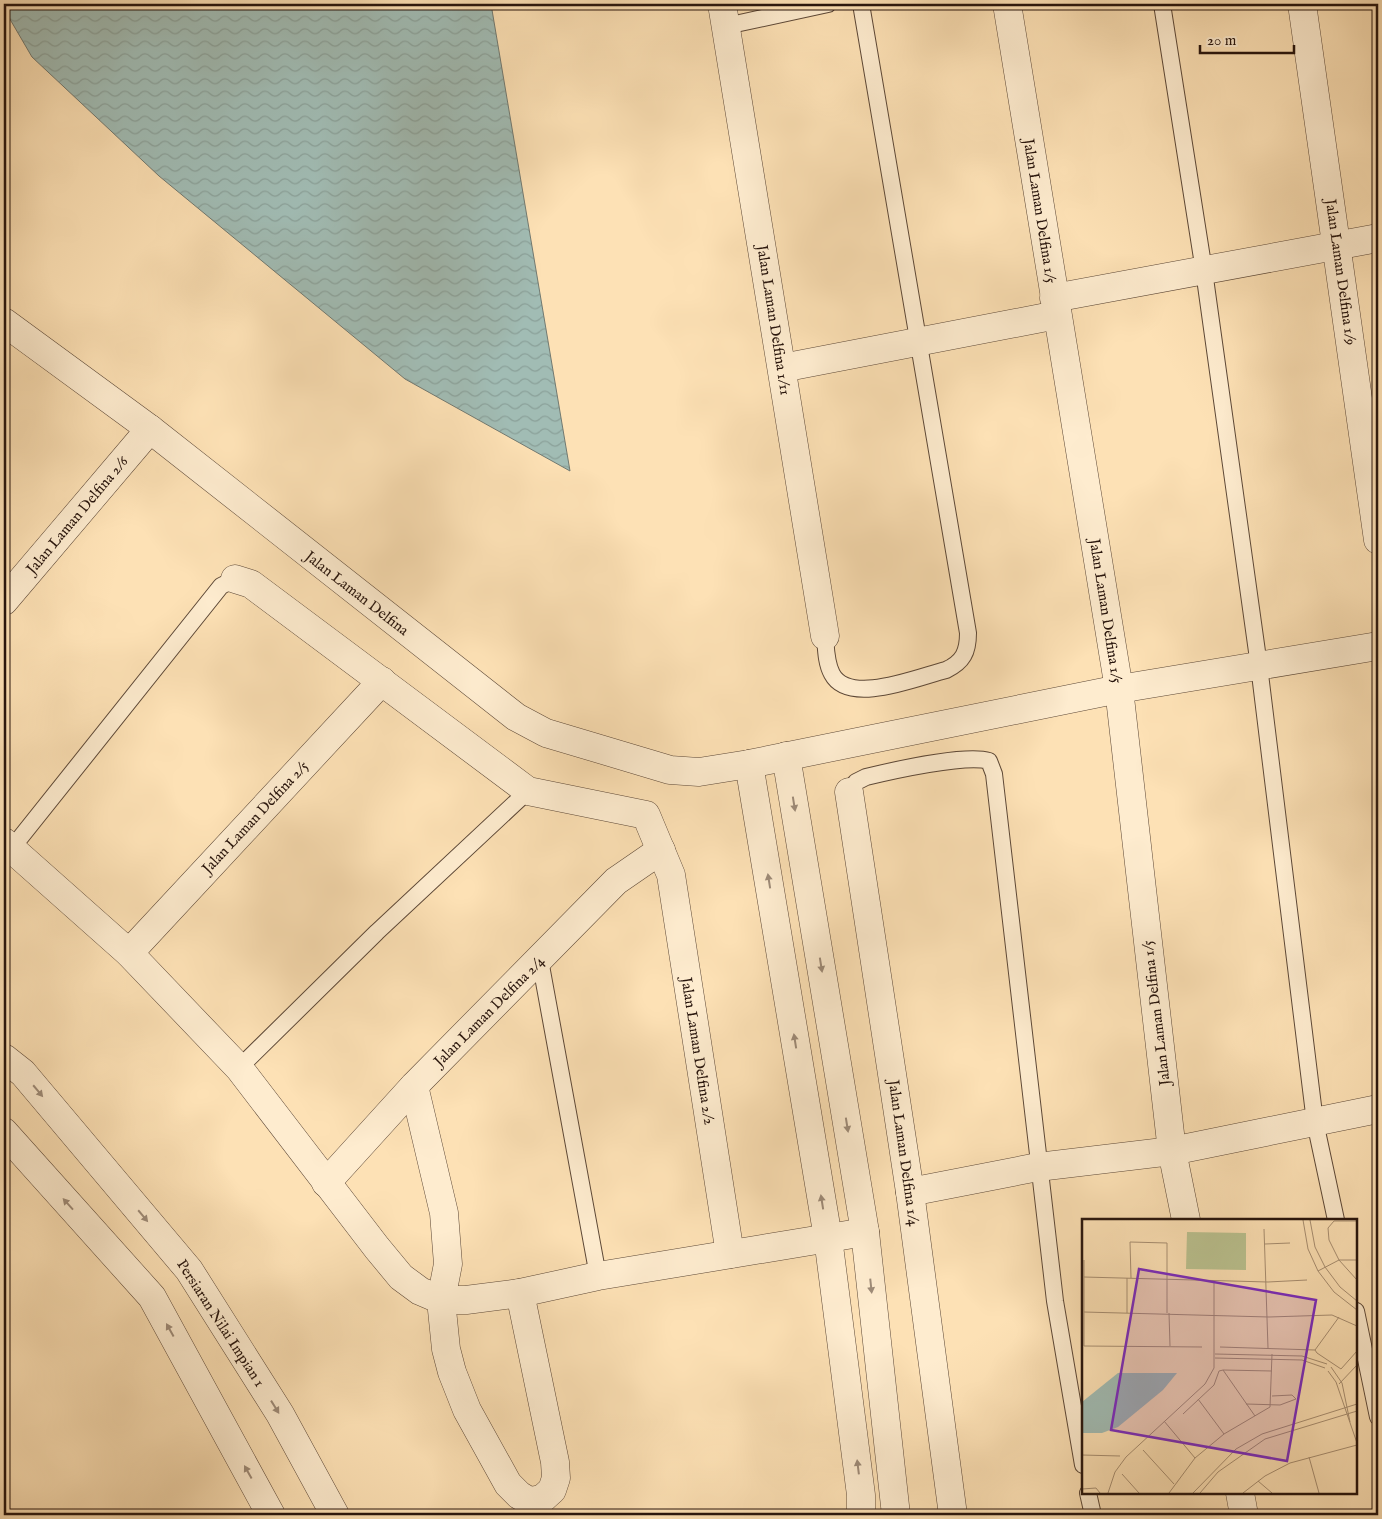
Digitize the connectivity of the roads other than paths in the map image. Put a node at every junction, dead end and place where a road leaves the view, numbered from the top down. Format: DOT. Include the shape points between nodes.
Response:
graph roads {
  1 [pos="828,4"];
  2 [pos="860,4"];
  3 [pos="1007,4"];
  4 [pos="1162,4"];
  5 [pos="1302,4"];
  6 [pos="724,15"];
  7 [pos="1378,238"];
  8 [pos="1338,247"];
  9 [pos="1204,272"];
  10 [pos="1056,306"];
  11 [pos="4,322"];
  12 [pos="918,342"];
  13 [pos="782,368"];
  14 [pos="150,429"];
  15 [pos="1378,540"];
  16 [pos="235,579"];
  17 [pos="4,601"];
  18 [pos="825,636"];
  19 [pos="1378,646"];
  20 [pos="1258,666"];
  21 [pos="382,681"];
  22 [pos="1118,689"];
  23 [pos="786,756"];
  24 [pos="749,764"];
  25 [pos="528,791"];
  26 [pos="849,792"];
  27 [pos="8,845"];
  28 [pos="661,850"];
  29 [pos="129,953"];
  30 [pos="540,960"];
  31 [pos="4,1058"];
  32 [pos="240,1068"];
  33 [pos="414,1086"];
  34 [pos="1378,1109"];
  35 [pos="1315,1122"];
  36 [pos="4,1132"];
  37 [pos="1172,1151"];
  38 [pos="1038,1167"];
  39 [pos="326,1182"];
  40 [pos="910,1192"];
  41 [pos="1186,1219"];
  42 [pos="1336,1219"];
  43 [pos="865,1232"];
  44 [pos="828,1238"];
  45 [pos="730,1254"];
  46 [pos="598,1276"];
  47 [pos="520,1292"];
  48 [pos="441,1300"];
  49 [pos="1357,1316"];
  50 [pos="1378,1417"];
  51 [pos="1082,1459"];
  52 [pos="1088,1494"];
  53 [pos="1240,1494"];
  54 [pos="271,1515"];
  55 [pos="335,1515"];
  56 [pos="862,1515"];
  57 [pos="896,1515"];
  58 [pos="953,1515"];
  59 [pos="1093,1515"];
  60 [pos="1244,1515"];
  1 -- 6 [label="lane"];
  2 -- 12 [label="lane"];
  3 -- 10 [label="street, Jalan Laman Delfina 1/5"];
  4 -- 9 [label="lane"];
  5 -- 8 [label="street, Jalan Laman Delfina 1/9"];
  6 -- 13 [label="street, Jalan Laman Delfina 1/11"];
  7 -- 8 [label="street"];
  8 -- 9 [label="street"];
  8 -- 15 [label="street, Jalan Laman Delfina 1/9"];
  9 -- 10 [label="street"];
  9 -- 20 [label="lane"];
  10 -- 12 [label="street"];
  10 -- 22 [label="street, Jalan Laman Delfina 1/5"];
  11 -- 14 [label="street, Jalan Laman Delfina"];
  12 -- 13 [label="street"];
  12 -- 18 [label="lane" via="967,623 968,645 960,661 946,670 856,690 842,685 832,675 827,662"];
  13 -- 18 [label="street, Jalan Laman Delfina 1/11"];
  14 -- 17 [label="street, Jalan Laman Delfina 2/6"];
  14 -- 24 [label="street, Jalan Laman Delfina" via="516,717 546,733 670,770 699,772"];
  16 -- 21 [label="street" via="251,584"];
  16 -- 27 [label="lane" via="220,586"];
  19 -- 20 [label="street, Jalan Laman Delfina"];
  20 -- 22 [label="street, Jalan Laman Delfina"];
  20 -- 35 [label="lane"];
  21 -- 25 [label="street"];
  21 -- 29 [label="street, Jalan Laman Delfina 2/5"];
  22 -- 23 [label="street, Jalan Laman Delfina"];
  22 -- 37 [label="street, Jalan Laman Delfina 1/5"];
  23 -- 24 [label="street, Jalan Laman Delfina"];
  23 -- 43 [label="street, one-way"];
  44 -- 24 [label="street, one-way"];
  25 -- 28 [label="street, Jalan Laman Delfina 2/2" via="646,815"];
  25 -- 32 [label="lane" via="377,932"];
  26 -- 38 [label="lane" via="856,782 877,774 969,760 989,762 994,774"];
  26 -- 40 [label="street, Jalan Laman Delfina 1/4"];
  27 -- 29 [label="street"];
  28 -- 30 [label="street, Jalan Laman Delfina 2/4" via="616,881"];
  28 -- 45 [label="street, Jalan Laman Delfina 2/2" via="675,897"];
  29 -- 32 [label="street"];
  30 -- 33 [label="street, Jalan Laman Delfina 2/4"];
  30 -- 46 [label="lane"];
  31 -- 55 [label="street, Persiaran Nilai Impian 1, one-way" via="23,1073 189,1270 280,1414"];
  32 -- 39 [label="street"];
  33 -- 39 [label="street, Jalan Laman Delfina 2/4"];
  33 -- 48 [label="street" via="444,1213 448,1264"];
  34 -- 35 [label="street"];
  35 -- 37 [label="street"];
  35 -- 42 [label="lane"];
  54 -- 36 [label="street, one-way" via="152,1297"];
  37 -- 38 [label="street"];
  37 -- 41 [label="street, Jalan Laman Delfina 1/5"];
  38 -- 40 [label="street"];
  38 -- 51 [label="lane" via="1055,1302"];
  39 -- 48 [label="street" via="401,1277 420,1291"];
  40 -- 58 [label="street, Jalan Laman Delfina 1/4"];
  43 -- 44 [label="street"];
  43 -- 57 [label="street, one-way"];
  44 -- 45 [label="street"];
  56 -- 44 [label="street, one-way"];
  45 -- 46 [label="street"];
  46 -- 47 [label="street"];
  47 -- 48 [label="street"];
  47 -- 48 [label="street" via="556,1462 552,1490 542,1499 529,1500 508,1484 467,1410 446,1349"];
  49 -- 50 [label="lane"];
  52 -- 59 [label="lane"];
  53 -- 60 [label="street"];
}
